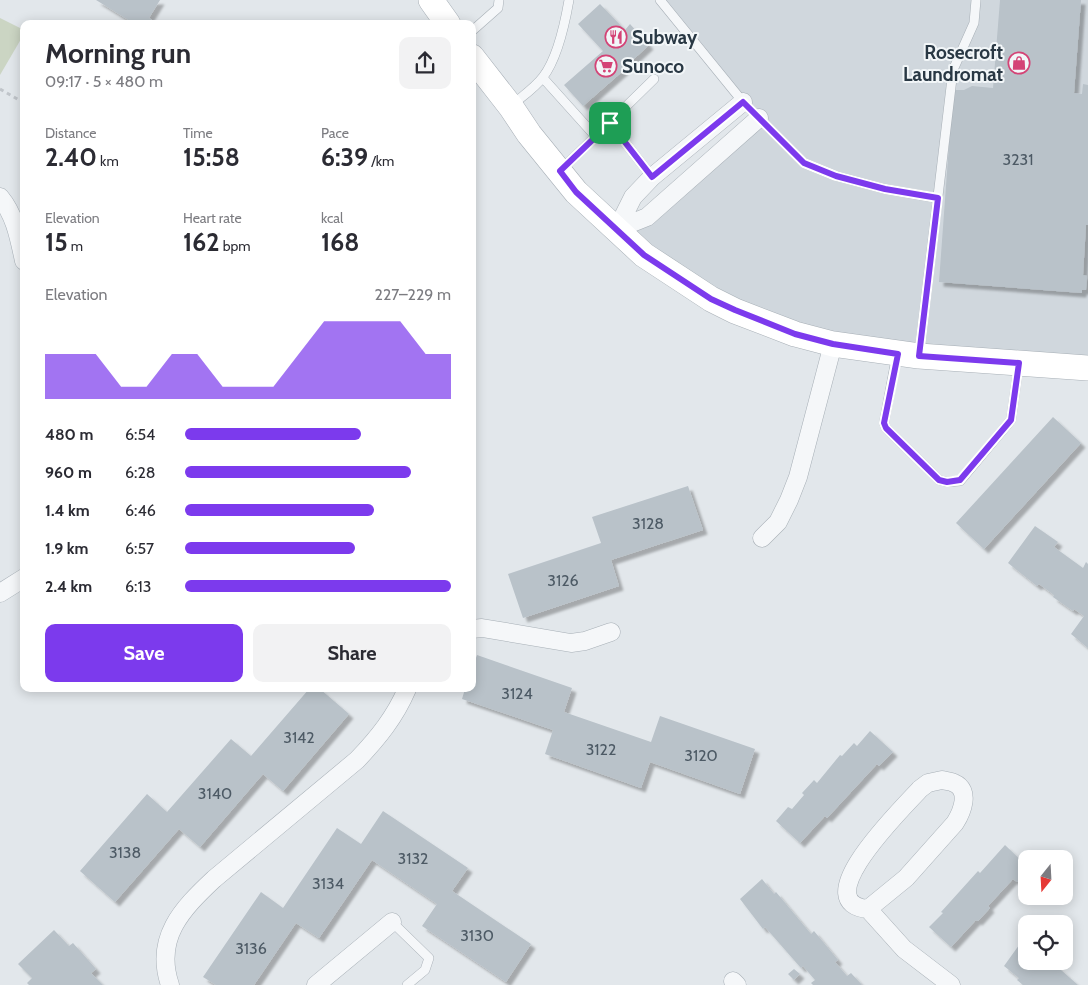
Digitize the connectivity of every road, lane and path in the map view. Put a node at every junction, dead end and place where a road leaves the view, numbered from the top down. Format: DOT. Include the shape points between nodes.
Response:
graph roads {
  1 [pos="431,0"];
  2 [pos="498,0"];
  3 [pos="569,0"];
  4 [pos="660,0"];
  5 [pos="976,0"];
  6 [pos="445,20"];
  7 [pos="476,27"];
  8 [pos="476,62"];
  9 [pos="543,78"];
  10 [pos="654,79"];
  11 [pos="0,89"];
  12 [pos="20,101"];
  13 [pos="743,102"];
  14 [pos="511,106"];
  15 [pos="760,118"];
  16 [pos="610,123"];
  17 [pos="596,137"];
  18 [pos="560,171"];
  19 [pos="652,177"];
  20 [pos="0,197"];
  21 [pos="938,198"];
  22 [pos="617,229"];
  23 [pos="20,244"];
  24 [pos="833,344"];
  25 [pos="908,355"];
  26 [pos="1019,363"];
  27 [pos="1088,368"];
  28 [pos="762,538"];
  29 [pos="20,580"];
  30 [pos="0,593"];
  31 [pos="476,629"];
  32 [pos="611,632"];
  33 [pos="405,692"];
  34 [pos="868,909"];
  35 [pos="392,922"];
  36 [pos="170,985"];
  37 [pos="316,985"];
  38 [pos="407,985"];
  39 [pos="951,985"];
  1 -- 6 [label="main road"];
  2 -- 7 [label="lane" via="498,8"];
  3 -- 9 [label="lane" via="554,56"];
  4 -- 13 [label="lane"];
  5 -- 21 [label="lane" via="974,23 954,70"];
  8 -- 14 [label="main road"];
  9 -- 14 [label="lane"];
  9 -- 17 [label="lane"];
  10 -- 16 [label="lane"];
  11 -- 12 [label="path"];
  13 -- 15 [label="lane"];
  13 -- 19 [label="street"];
  14 -- 18 [label="main road"];
  15 -- 21 [label="lane" via="804,163 836,176 885,189"];
  15 -- 22 [label="street" via="647,217"];
  16 -- 17 [label="lane"];
  16 -- 19 [label="lane"];
  17 -- 18 [label="lane"];
  18 -- 22 [label="main road" via="576,192"];
  19 -- 22 [label="street" via="633,196"];
  20 -- 23 [label="street" via="12,216"];
  21 -- 25 [label="lane"];
  22 -- 24 [label="main road" via="644,255 711,299 795,334"];
  24 -- 25 [label="main road"];
  24 -- 28 [label="street" via="798,477 778,522"];
  25 -- 26 [label="main road"];
  25 -- 26 [label="lane" via="884,423 939,480 947,482 960,480 1011,420"];
  26 -- 27 [label="main road"];
  29 -- 30 [label="street"];
  31 -- 32 [label="street" via="571,643 585,642"];
  33 -- 36 [label="street" via="390,722 357,760 214,879 182,912 170,930 166,946 165,961"];
  34 -- 34 [label="street" via="857,908 850,902 847,892 849,878 865,851 928,783 942,780 956,783 964,793 964,802 955,823 906,878"];
  34 -- 39 [label="street" via="904,949"];
  35 -- 37 [label="street"];
  35 -- 38 [label="lane" via="430,958 425,970"];
}
